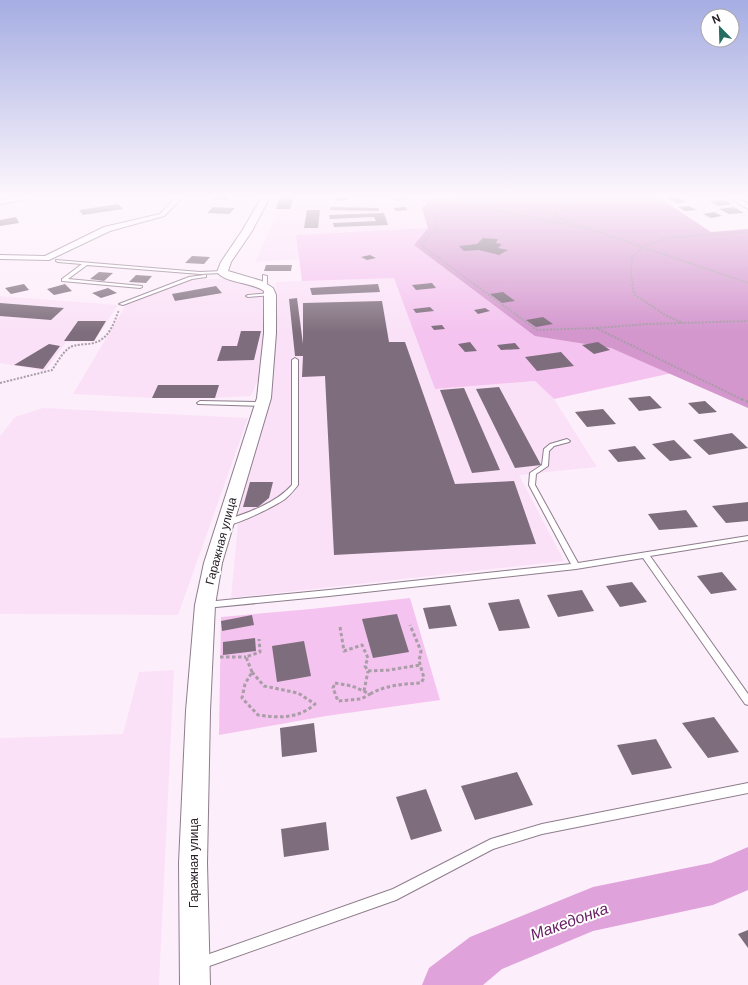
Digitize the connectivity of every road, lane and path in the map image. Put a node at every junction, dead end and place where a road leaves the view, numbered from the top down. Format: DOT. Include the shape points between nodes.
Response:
graph roads {
  1 [pos="82,241"];
  2 [pos="240,241"];
  3 [pos="424,241"];
  4 [pos="625,241"];
  5 [pos="658,241"];
  6 [pos="643,247"];
  7 [pos="0,258"];
  8 [pos="58,261"];
  9 [pos="86,263"];
  10 [pos="227,276"];
  11 [pos="748,283"];
  12 [pos="140,287"];
  13 [pos="269,289"];
  14 [pos="248,296"];
  15 [pos="121,304"];
  16 [pos="748,321"];
  17 [pos="683,323"];
  18 [pos="596,328"];
  19 [pos="295,360"];
  20 [pos="0,383"];
  21 [pos="748,402"];
  22 [pos="200,403"];
  23 [pos="262,404"];
  24 [pos="567,441"];
  25 [pos="224,523"];
  26 [pos="748,538"];
  27 [pos="646,556"];
  28 [pos="576,566"];
  29 [pos="205,605"];
  30 [pos="410,625"];
  31 [pos="340,627"];
  32 [pos="260,639"];
  33 [pos="220,657"];
  34 [pos="246,657"];
  35 [pos="420,665"];
  36 [pos="368,671"];
  37 [pos="252,672"];
  38 [pos="364,691"];
  39 [pos="370,694"];
  40 [pos="748,701"];
  41 [pos="748,788"];
  42 [pos="195,965"];
  43 [pos="195,985"];
  1 -- 7 [label="street" via="46,258"];
  2 -- 10 [label="street" via="226,262"];
  3 -- 18 [label="path" via="421,245 537,330"];
  4 -- 6 [label="path"];
  5 -- 6 [label="path"];
  6 -- 11 [label="path"];
  6 -- 17 [label="path" via="632,258 634,294 665,315"];
  8 -- 9 [label="lane"];
  9 -- 10 [label="lane"];
  9 -- 12 [label="lane" via="64,280"];
  10 -- 13 [label="street"];
  10 -- 15 [label="lane" via="192,278"];
  13 -- 14 [label="lane"];
  13 -- 23 [label="street, Гаражная улица" via="270,333 262,381"];
  15 -- 20 [label="path" via="103,340 70,347 52,370"];
  16 -- 17 [label="path"];
  17 -- 18 [label="path"];
  18 -- 21 [label="path"];
  19 -- 25 [label="lane" via="296,485 261,510"];
  22 -- 23 [label="lane"];
  23 -- 25 [label="street, Гаражная улица"];
  24 -- 28 [label="lane" via="552,444 546,450 545,466 533,473 532,485"];
  25 -- 29 [label="street, Гаражная улица" via="212,563"];
  26 -- 27 [label="lane"];
  27 -- 28 [label="lane"];
  27 -- 40 [label="lane"];
  28 -- 29 [label="lane"];
  29 -- 42 [label="street, Гаражная улица" via="193,855"];
  30 -- 35 [label="path" via="421,651"];
  31 -- 36 [label="path" via="344,651 362,645 368,658 365,666"];
  32 -- 34 [label="path" via="260,652"];
  33 -- 34 [label="path"];
  34 -- 37 [label="path"];
  35 -- 36 [label="path"];
  35 -- 39 [label="path" via="424,678 421,683 396,685"];
  36 -- 38 [label="path"];
  37 -- 37 [label="path" via="243,689 242,698 258,715 280,718 298,716 316,704 297,692 264,686"];
  38 -- 39 [label="path"];
  38 -- 39 [label="path" via="335,682 333,688 338,701 361,699"];
  41 -- 42 [label="lane" via="542,829 491,844 396,894"];
  42 -- 43 [label="street, Гаражная улица"];
}
